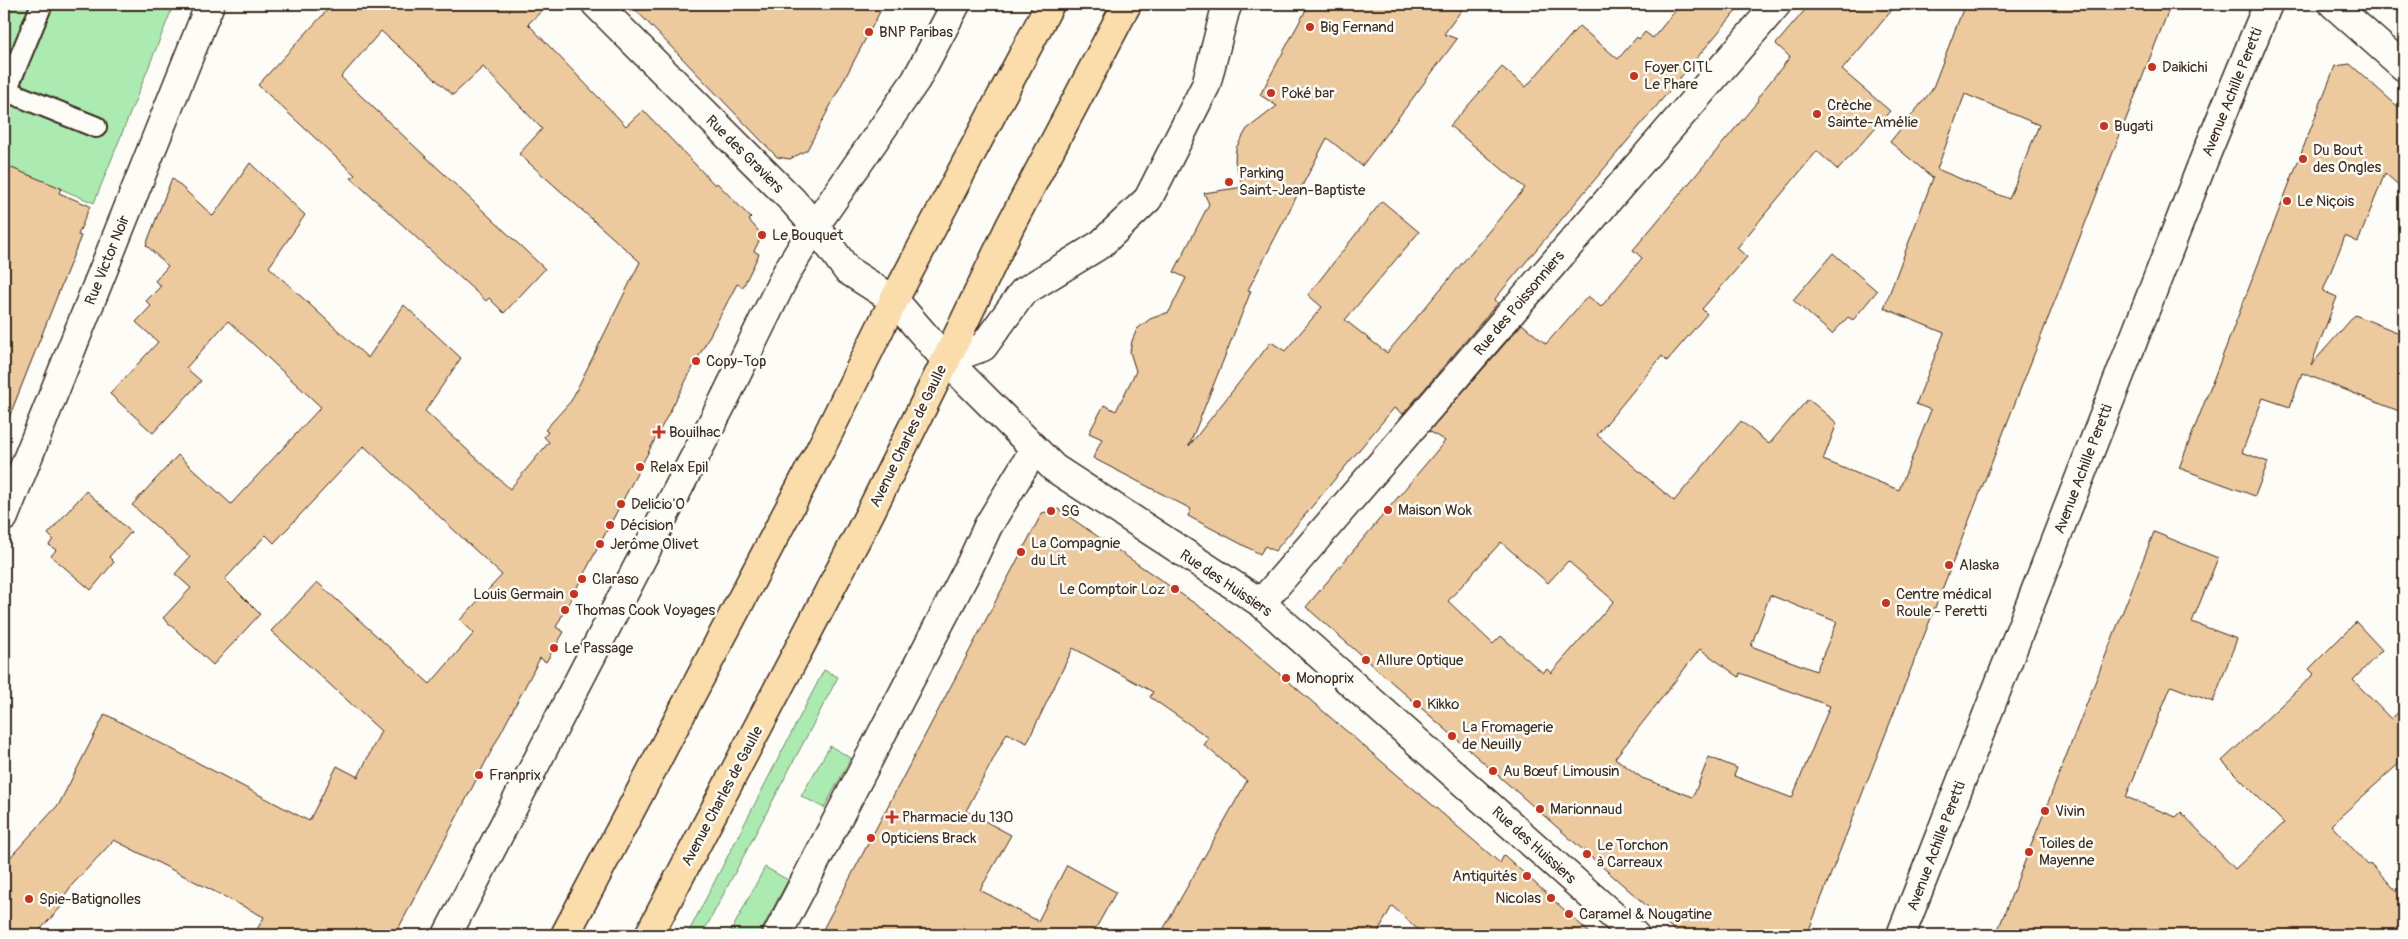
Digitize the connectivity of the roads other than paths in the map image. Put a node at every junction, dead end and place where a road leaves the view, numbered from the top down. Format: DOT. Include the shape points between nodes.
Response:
graph roads {
  1 [pos="42,4"];
  2 [pos="210,4"];
  3 [pos="596,4"];
  4 [pos="956,4"];
  5 [pos="1050,4"];
  6 [pos="1127,4"];
  7 [pos="1228,4"];
  8 [pos="1777,4"];
  9 [pos="2268,4"];
  10 [pos="2333,4"];
  11 [pos="2404,67"];
  12 [pos="5,90"];
  13 [pos="96,127"];
  14 [pos="816,226"];
  15 [pos="894,300"];
  16 [pos="946,360"];
  17 [pos="1034,450"];
  18 [pos="4,517"];
  19 [pos="1261,603"];
  20 [pos="447,935"];
  21 [pos="565,935"];
  22 [pos="649,935"];
  23 [pos="777,935"];
  24 [pos="1635,935"];
  25 [pos="1901,935"];
  1 -- 12 [label="lane"];
  2 -- 18 [label="street, Rue Victor Noir"];
  3 -- 14 [label="street, Rue des Graviers"];
  4 -- 14 [label="street" via="916,80"];
  5 -- 15 [label="main road"];
  6 -- 16 [label="main road" via="1010,226"];
  7 -- 16 [label="street, Avenue Charles de Gaulle" via="1206,85 1148,199 1102,244 1023,292 983,347"];
  8 -- 19 [label="street, Rue des Poissonniers"];
  9 -- 25 [label="street, Avenue Achille Peretti" via="2203,162"];
  10 -- 11 [label="street"];
  12 -- 13 [label="lane"];
  14 -- 15 [label="street, Rue des Graviers" via="846,270"];
  14 -- 20 [label="street" via="788,270"];
  15 -- 16 [label="street, Rue des Graviers"];
  15 -- 21 [label="main road" via="821,448"];
  16 -- 17 [label="street, Rue des Huissiers"];
  16 -- 22 [label="main road, Avenue Charles de Gaulle" via="870,515"];
  17 -- 19 [label="street, Rue des Huissiers" via="1071,480"];
  17 -- 23 [label="street" via="988,526"];
  19 -- 24 [label="street, Rue des Huissiers"];
}
